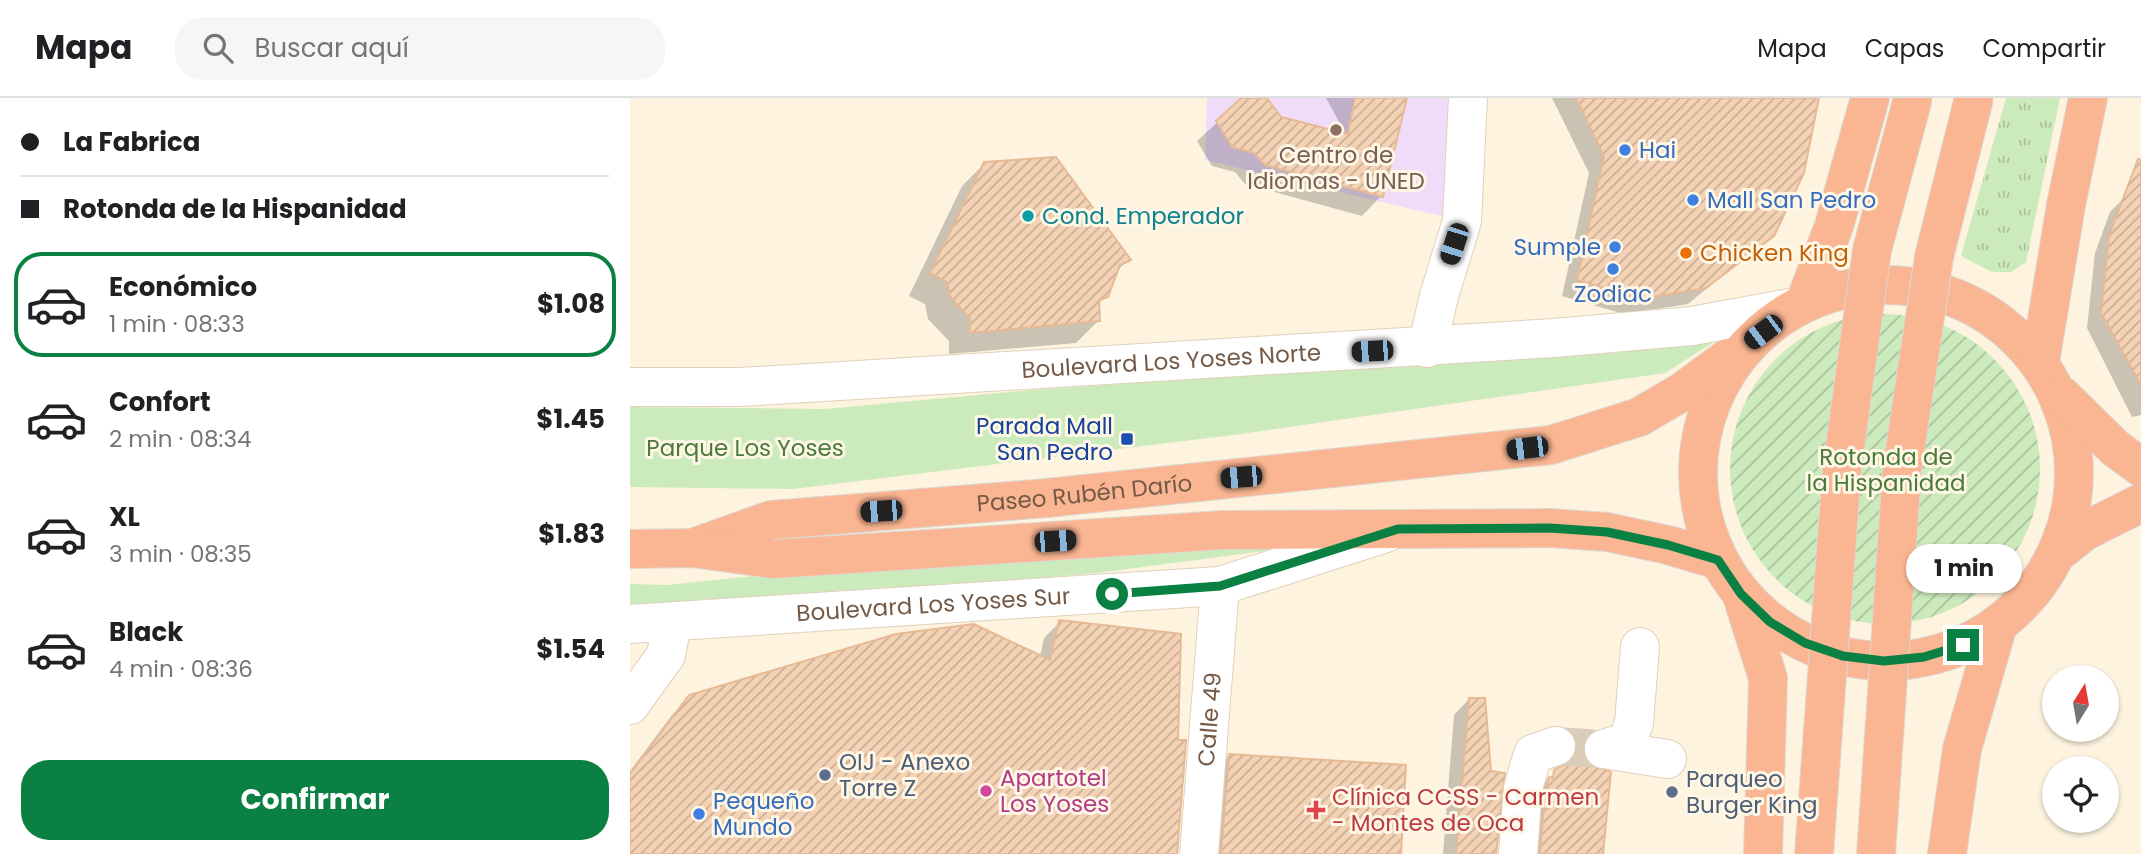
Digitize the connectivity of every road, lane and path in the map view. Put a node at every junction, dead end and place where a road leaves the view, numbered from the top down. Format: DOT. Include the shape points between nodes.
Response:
graph roads {
  1 [pos="1468,98"];
  2 [pos="1870,98"];
  3 [pos="1913,98"];
  4 [pos="1974,98"];
  5 [pos="2088,98"];
  6 [pos="1800,304"];
  7 [pos="1746,344"];
  8 [pos="1427,348"];
  9 [pos="2048,376"];
  10 [pos="630,387"];
  11 [pos="2141,467"];
  12 [pos="2141,503"];
  13 [pos="1398,529"];
  14 [pos="692,548"];
  15 [pos="630,549"];
  16 [pos="2057,553"];
  17 [pos="1718,560"];
  18 [pos="1220,586"];
  19 [pos="1741,594"];
  20 [pos="672,623"];
  21 [pos="630,624"];
  22 [pos="1997,625"];
  23 [pos="1640,646"];
  24 [pos="630,705"];
  25 [pos="1556,746"];
  26 [pos="1667,759"];
  27 [pos="1199,854"];
  28 [pos="1518,854"];
  29 [pos="1763,854"];
  30 [pos="1814,854"];
  31 [pos="1877,854"];
  32 [pos="1947,854"];
  1 -- 8 [label="street" via="1462,221"];
  2 -- 6 [label="highway" via="1835,226"];
  3 -- 30 [label="highway, bridge" via="1872,250 1842,468"];
  4 -- 31 [label="highway, bridge" via="1934,257 1902,470"];
  5 -- 9 [label="highway" via="2066,205"];
  6 -- 7 [label="highway"];
  6 -- 8 [label="street, Boulevard Los Yoses Norte" via="1692,326"];
  6 -- 9 [label="highway" via="1855,286 1908,285 1958,298 2003,324"];
  7 -- 14 [label="highway, Paseo Rubén Darío" via="1682,392 1639,417 1550,445 1047,498 771,520"];
  7 -- 17 [label="highway" via="1714,393 1698,448 1699,505"];
  8 -- 10 [label="street, Boulevard Los Yoses Norte" via="741,387"];
  9 -- 11 [label="highway" via="2084,421"];
  9 -- 16 [label="highway" via="2071,431 2076,472 2071,514"];
  12 -- 16 [label="highway" via="2085,531"];
  13 -- 14 [label="highway, Paseo Rubén Darío" via="1224,530 772,559"];
  13 -- 17 [label="highway, Paseo Rubén Darío" via="1607,532"];
  13 -- 18 [label="street, Boulevard Los Yoses Sur"];
  14 -- 15 [label="highway, Paseo Rubén Darío"];
  16 -- 22 [label="highway" via="2042,581"];
  17 -- 19 [label="highway"];
  18 -- 20 [label="street, Boulevard Los Yoses Sur"];
  18 -- 27 [label="street, Calle 49"];
  19 -- 22 [label="highway" via="1770,622 1805,643 1843,656 1884,661 1924,657 1963,645"];
  19 -- 29 [label="highway" via="1768,678"];
  20 -- 21 [label="street, Boulevard Los Yoses Sur"];
  20 -- 24 [label="street" via="666,655"];
  22 -- 32 [label="highway" via="1962,749"];
  23 -- 26 [label="street" via="1634,723 1627,742 1604,749"];
  25 -- 28 [label="street" via="1534,754 1523,788"];
}
